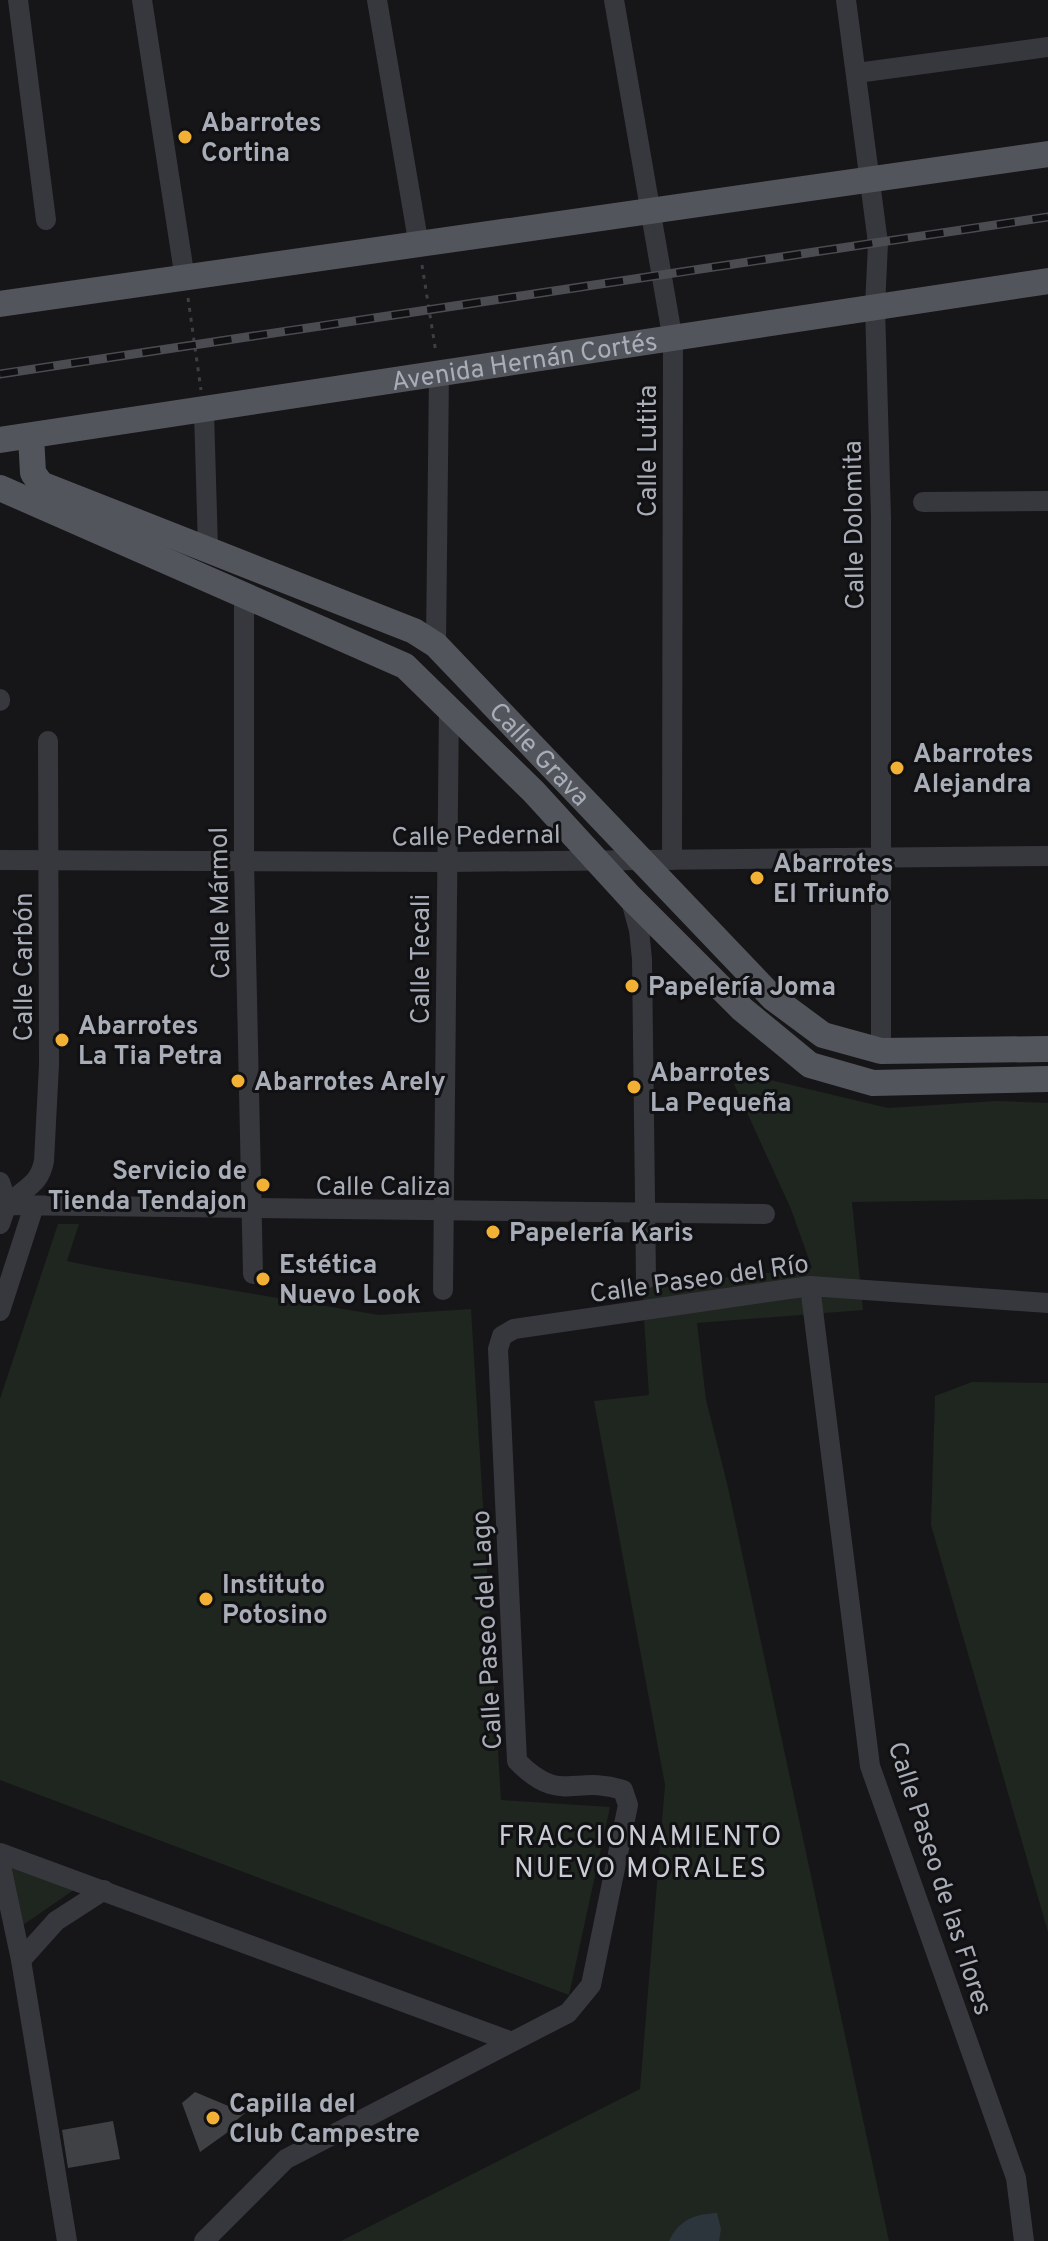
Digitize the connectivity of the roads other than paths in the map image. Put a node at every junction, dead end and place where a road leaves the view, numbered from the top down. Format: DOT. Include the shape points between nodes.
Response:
graph roads {
  1 [pos="18,0"];
  2 [pos="142,0"];
  3 [pos="377,0"];
  4 [pos="614,0"];
  5 [pos="846,0"];
  6 [pos="1048,47"];
  7 [pos="857,73"];
  8 [pos="1048,154"];
  9 [pos="872,182"];
  10 [pos="652,211"];
  11 [pos="46,220"];
  12 [pos="419,246"];
  13 [pos="185,279"];
  14 [pos="1048,281"];
  15 [pos="0,304"];
  16 [pos="875,307"];
  17 [pos="673,341"];
  18 [pos="439,372"];
  19 [pos="204,412"];
  20 [pos="31,436"];
  21 [pos="0,440"];
  22 [pos="0,488"];
  23 [pos="1048,501"];
  24 [pos="923,502"];
  25 [pos="208,548"];
  26 [pos="244,594"];
  27 [pos="436,645"];
  28 [pos="449,706"];
  29 [pos="48,741"];
  30 [pos="1048,856"];
  31 [pos="879,858"];
  32 [pos="596,859"];
  33 [pos="642,859"];
  34 [pos="0,860"];
  35 [pos="48,860"];
  36 [pos="672,860"];
  37 [pos="244,861"];
  38 [pos="447,862"];
  39 [pos="630,897"];
  40 [pos="1048,1049"];
  41 [pos="881,1051"];
  42 [pos="1048,1079"];
  43 [pos="0,1182"];
  44 [pos="34,1206"];
  45 [pos="252,1210"];
  46 [pos="3,1212"];
  47 [pos="445,1212"];
  48 [pos="645,1212"];
  49 [pos="765,1214"];
  50 [pos="253,1274"];
  51 [pos="646,1279"];
  52 [pos="810,1286"];
  53 [pos="443,1290"];
  54 [pos="1048,1303"];
  55 [pos="0,1311"];
  56 [pos="502,1336"];
  57 [pos="0,1853"];
  58 [pos="0,1861"];
  59 [pos="104,1890"];
  60 [pos="21,1960"];
  61 [pos="512,2042"];
  62 [pos="67,2241"];
  63 [pos="204,2241"];
  64 [pos="1024,2241"];
  1 -- 11 [label="street"];
  2 -- 13 [label="street"];
  3 -- 12 [label="street"];
  4 -- 10 [label="street, Calle Lutita"];
  5 -- 7 [label="street, Calle Dolomita"];
  6 -- 7 [label="street"];
  7 -- 9 [label="street, Calle Dolomita"];
  8 -- 9 [label="main road"];
  9 -- 10 [label="main road"];
  9 -- 16 [label="street, Calle Dolomita" via="878,243"];
  10 -- 12 [label="main road"];
  10 -- 17 [label="street, Calle Lutita"];
  12 -- 13 [label="main road"];
  13 -- 15 [label="main road"];
  14 -- 16 [label="main road, Avenida Hernán Cortés"];
  16 -- 17 [label="main road, Avenida Hernán Cortés"];
  16 -- 31 [label="street, Calle Dolomita" via="881,517"];
  17 -- 18 [label="main road, Avenida Hernán Cortés"];
  17 -- 36 [label="street, Calle Lutita"];
  18 -- 19 [label="main road, Avenida Hernán Cortés"];
  18 -- 27 [label="street"];
  19 -- 20 [label="main road, Avenida Hernán Cortés"];
  19 -- 25 [label="street"];
  20 -- 21 [label="main road, Avenida Hernán Cortés"];
  20 -- 25 [label="main road, Calle Grava" via="33,473 41,484"];
  22 -- 26 [label="main road, Calle Grava"];
  23 -- 24 [label="street"];
  25 -- 27 [label="main road, Calle Grava" via="414,631"];
  26 -- 28 [label="main road, Calle Grava" via="405,666"];
  26 -- 37 [label="street, Calle Mármol"];
  27 -- 33 [label="main road, Calle Grava"];
  28 -- 32 [label="main road, Calle Grava"];
  28 -- 38 [label="street, Calle Tecali"];
  29 -- 35 [label="street, Calle Carbón"];
  30 -- 31 [label="street, Calle Pedernal"];
  31 -- 36 [label="street, Calle Pedernal"];
  31 -- 41 [label="street, Calle Dolomita"];
  32 -- 33 [label="street, Calle Pedernal"];
  32 -- 38 [label="street, Calle Pedernal"];
  32 -- 39 [label="main road, Calle Grava"];
  33 -- 36 [label="street, Calle Pedernal"];
  33 -- 41 [label="main road, Calle Grava" via="773,998 823,1035"];
  34 -- 35 [label="street, Calle Pedernal"];
  35 -- 37 [label="street, Calle Pedernal"];
  35 -- 46 [label="street, Calle Carbón" via="44,1161 33,1188"];
  37 -- 38 [label="street, Calle Pedernal"];
  37 -- 45 [label="street, Calle Mármol"];
  38 -- 47 [label="street, Calle Tecali"];
  39 -- 42 [label="main road, Calle Grava" via="742,1009 810,1065 873,1083"];
  39 -- 48 [label="street" via="642,959"];
  40 -- 41 [label="main road, Calle Grava"];
  43 -- 46 [label="street"];
  44 -- 45 [label="street, Calle Caliza"];
  44 -- 46 [label="street, Calle Caliza"];
  44 -- 55 [label="street"];
  45 -- 47 [label="street, Calle Caliza"];
  45 -- 50 [label="street, Calle Mármol"];
  47 -- 48 [label="street, Calle Caliza"];
  47 -- 53 [label="street, Calle Tecali"];
  48 -- 49 [label="street, Calle Caliza"];
  48 -- 51 [label="street"];
  52 -- 54 [label="street, Calle Paseo del Río"];
  52 -- 56 [label="street, Calle Paseo del Río" via="514,1329"];
  52 -- 64 [label="street, Calle Paseo de las Flores" via="870,1766 1016,2178"];
  56 -- 61 [label="street, Calle Paseo del Lago" via="498,1349 517,1761 554,1788 602,1783 623,1790 628,1805 591,1985 568,2013"];
  57 -- 59 [label="street"];
  58 -- 60 [label="street"];
  59 -- 60 [label="street" via="56,1921"];
  59 -- 61 [label="street"];
  60 -- 62 [label="street"];
  61 -- 63 [label="street, Calle Paseo del Lago" via="286,2159"];
}
